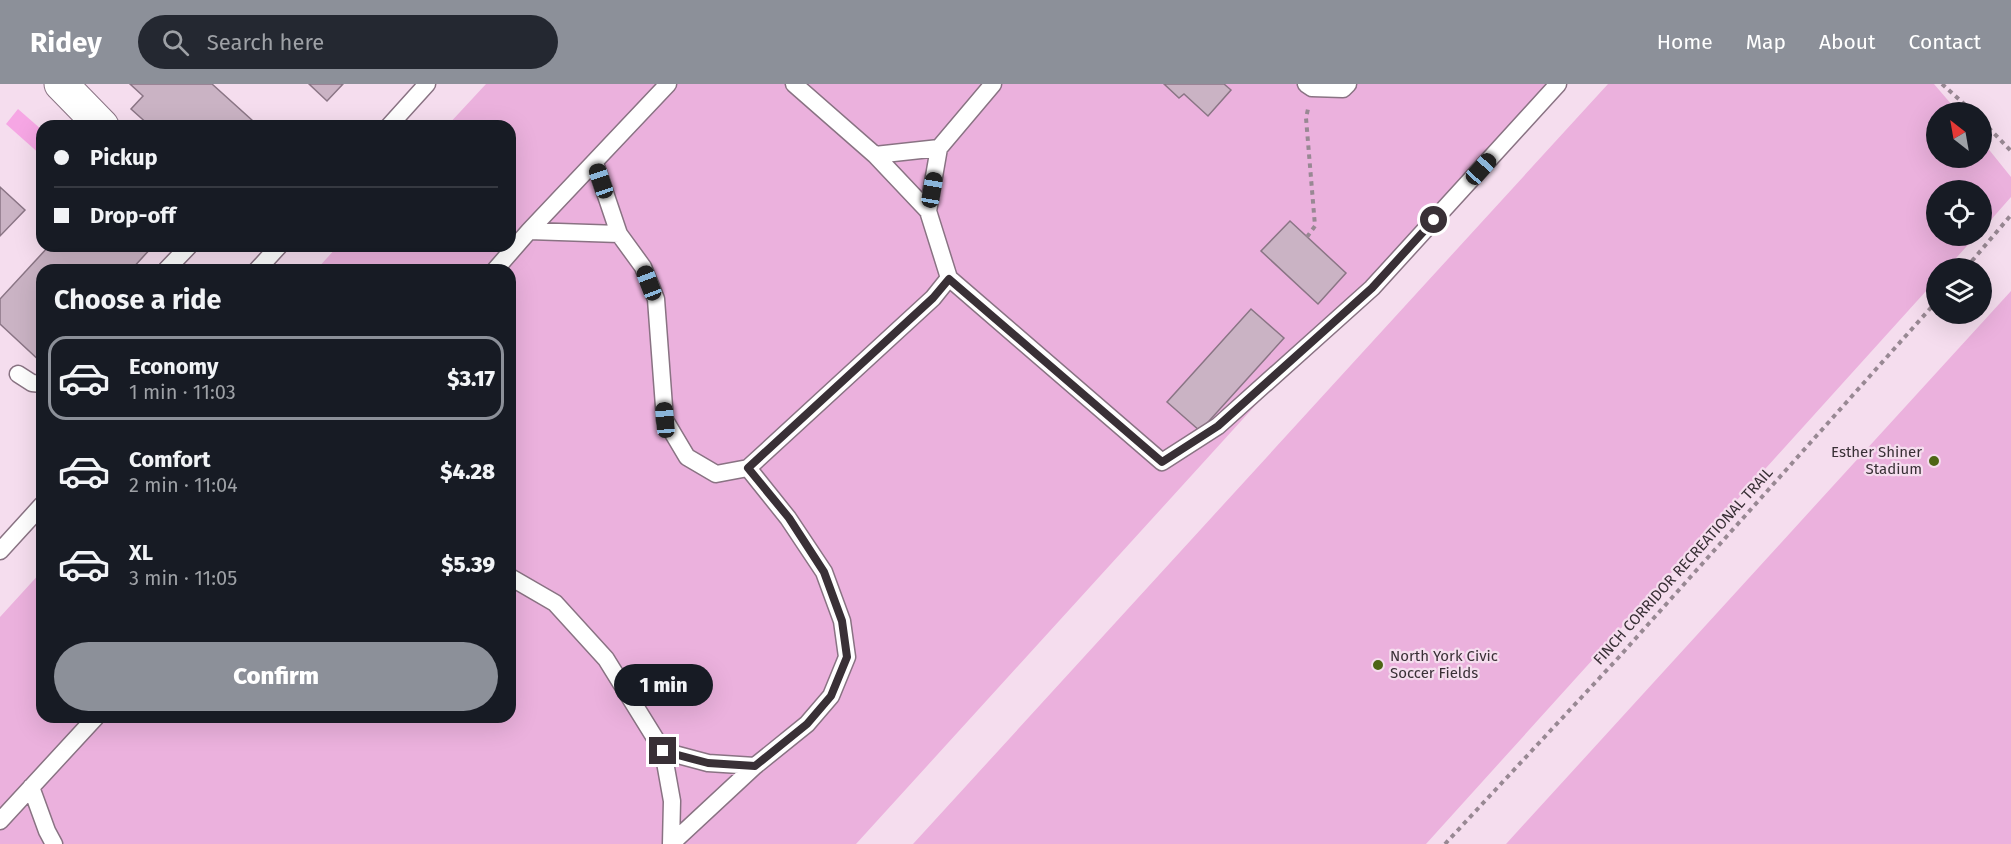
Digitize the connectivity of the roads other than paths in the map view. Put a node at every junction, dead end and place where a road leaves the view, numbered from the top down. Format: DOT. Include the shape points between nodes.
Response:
graph roads {
  1 [pos="61,84"];
  2 [pos="427,84"];
  3 [pos="668,84"];
  4 [pos="795,84"];
  5 [pos="993,84"];
  6 [pos="1348,84"];
  7 [pos="1558,84"];
  8 [pos="1309,86"];
  9 [pos="96,120"];
  10 [pos="394,120"];
  11 [pos="939,148"];
  12 [pos="875,155"];
  13 [pos="595,163"];
  14 [pos="928,211"];
  15 [pos="529,231"];
  16 [pos="619,234"];
  17 [pos="516,246"];
  18 [pos="183,252"];
  19 [pos="274,252"];
  20 [pos="511,252"];
  21 [pos="172,264"];
  22 [pos="262,264"];
  23 [pos="500,264"];
  24 [pos="949,279"];
  25 [pos="18,374"];
  26 [pos="36,383"];
  27 [pos="748,468"];
  28 [pos="36,511"];
  29 [pos="0,550"];
  30 [pos="516,580"];
  31 [pos="90,723"];
  32 [pos="663,751"];
  33 [pos="755,766"];
  34 [pos="31,787"];
  35 [pos="0,821"];
  36 [pos="54,844"];
  1 -- 9 [label="street"];
  2 -- 10 [label="lane"];
  3 -- 13 [label="lane"];
  4 -- 12 [label="lane"];
  5 -- 11 [label="lane"];
  6 -- 8 [label="lane" via="1343,89"];
  7 -- 24 [label="lane" via="1372,288 1218,426 1162,462"];
  11 -- 12 [label="lane"];
  11 -- 14 [label="lane"];
  12 -- 14 [label="lane"];
  13 -- 15 [label="lane"];
  13 -- 16 [label="lane"];
  14 -- 24 [label="lane"];
  15 -- 16 [label="lane"];
  15 -- 17 [label="lane"];
  16 -- 27 [label="lane" via="643,267 656,298 665,420 687,457 716,474"];
  18 -- 21 [label="lane"];
  19 -- 22 [label="lane"];
  20 -- 23 [label="lane"];
  24 -- 27 [label="lane"];
  25 -- 26 [label="lane"];
  27 -- 33 [label="lane" via="789,518 824,572 842,621 847,657 831,696 807,724"];
  28 -- 29 [label="lane"];
  30 -- 32 [label="lane" via="555,603 606,659"];
  31 -- 34 [label="lane"];
  32 -- 33 [label="lane" via="708,763"];
  32 -- 33 [label="lane" via="672,801 670,844"];
  34 -- 35 [label="lane"];
  34 -- 36 [label="lane"];
}
